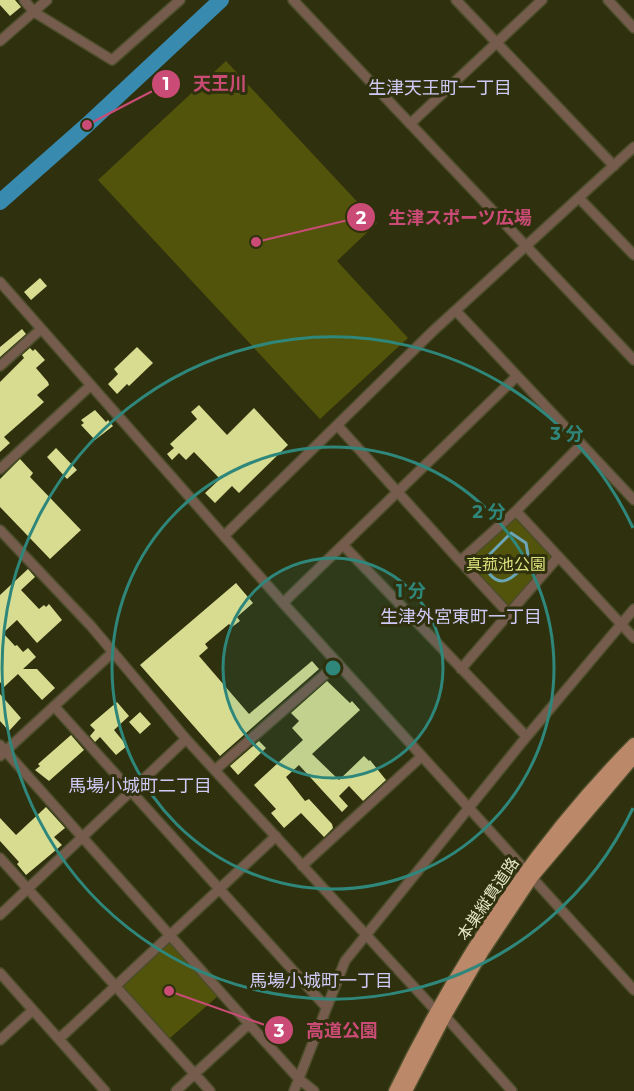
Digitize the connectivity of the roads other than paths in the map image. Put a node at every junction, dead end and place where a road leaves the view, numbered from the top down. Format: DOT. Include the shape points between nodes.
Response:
graph roads {
  1 [pos="24,0"];
  2 [pos="47,0"];
  3 [pos="180,0"];
  4 [pos="293,0"];
  5 [pos="456,0"];
  6 [pos="542,0"];
  7 [pos="608,0"];
  8 [pos="34,12"];
  9 [pos="634,28"];
  10 [pos="0,41"];
  11 [pos="496,43"];
  12 [pos="410,124"];
  13 [pos="634,147"];
  14 [pos="614,166"];
  15 [pos="579,198"];
  16 [pos="526,246"];
  17 [pos="634,255"];
  18 [pos="0,282"];
  19 [pos="456,311"];
  20 [pos="40,330"];
  21 [pos="634,360"];
  22 [pos="0,366"];
  23 [pos="517,376"];
  24 [pos="90,386"];
  25 [pos="338,426"];
  26 [pos="581,445"];
  27 [pos="0,469"];
  28 [pos="398,492"];
  29 [pos="634,500"];
  30 [pos="516,511"];
  31 [pos="0,530"];
  32 [pos="224,536"];
  33 [pos="343,545"];
  34 [pos="558,557"];
  35 [pos="460,561"];
  36 [pos="283,603"];
  37 [pos="634,609"];
  38 [pos="509,614"];
  39 [pos="621,625"];
  40 [pos="634,638"];
  41 [pos="113,652"];
  42 [pos="338,663"];
  43 [pos="461,669"];
  44 [pos="54,706"];
  45 [pos="526,736"];
  46 [pos="186,739"];
  47 [pos="634,744"];
  48 [pos="2,750"];
  49 [pos="422,756"];
  50 [pos="634,757"];
  51 [pos="215,770"];
  52 [pos="131,790"];
  53 [pos="470,808"];
  54 [pos="276,836"];
  55 [pos="82,837"];
  56 [pos="0,858"];
  57 [pos="302,866"];
  58 [pos="529,873"];
  59 [pos="27,888"];
  60 [pos="219,888"];
  61 [pos="0,915"];
  62 [pos="169,935"];
  63 [pos="365,936"];
  64 [pos="0,973"];
  65 [pos="116,986"];
  66 [pos="634,990"];
  67 [pos="326,1007"];
  68 [pos="33,1010"];
  69 [pos="441,1014"];
  70 [pos="249,1024"];
  71 [pos="59,1039"];
  72 [pos="0,1040"];
  73 [pos="195,1074"];
  74 [pos="299,1079"];
  75 [pos="105,1091"];
  76 [pos="176,1091"];
  77 [pos="210,1091"];
  78 [pos="294,1091"];
  79 [pos="314,1091"];
  80 [pos="395,1091"];
  81 [pos="406,1091"];
  82 [pos="512,1091"];
  1 -- 8 [label="street"];
  2 -- 8 [label="street"];
  3 -- 8 [label="street" via="112,60"];
  4 -- 12 [label="street"];
  5 -- 11 [label="street"];
  6 -- 11 [label="street"];
  7 -- 9 [label="street"];
  8 -- 10 [label="street"];
  11 -- 12 [label="street"];
  11 -- 14 [label="street"];
  12 -- 16 [label="street"];
  13 -- 14 [label="street"];
  14 -- 15 [label="street"];
  15 -- 16 [label="street"];
  15 -- 17 [label="street"];
  16 -- 19 [label="street"];
  16 -- 21 [label="street"];
  18 -- 20 [label="street"];
  19 -- 23 [label="street"];
  19 -- 25 [label="street"];
  20 -- 22 [label="street"];
  20 -- 24 [label="street"];
  23 -- 26 [label="street"];
  23 -- 28 [label="street"];
  24 -- 27 [label="street"];
  24 -- 32 [label="street"];
  25 -- 28 [label="street"];
  25 -- 32 [label="street"];
  26 -- 29 [label="street"];
  26 -- 30 [label="street"];
  28 -- 33 [label="street"];
  28 -- 35 [label="street"];
  30 -- 34 [label="street"];
  30 -- 35 [label="street"];
  31 -- 41 [label="street"];
  32 -- 36 [label="street"];
  33 -- 36 [label="street"];
  33 -- 43 [label="street"];
  34 -- 38 [label="street"];
  34 -- 39 [label="street"];
  35 -- 38 [label="street"];
  36 -- 42 [label="street"];
  37 -- 39 [label="street"];
  38 -- 43 [label="street"];
  39 -- 40 [label="street"];
  39 -- 45 [label="street"];
  41 -- 44 [label="street"];
  41 -- 46 [label="street"];
  42 -- 49 [label="street"];
  42 -- 51 [label="street"];
  43 -- 45 [label="street"];
  44 -- 48 [label="street"];
  44 -- 52 [label="street"];
  45 -- 53 [label="street"];
  46 -- 51 [label="street"];
  46 -- 52 [label="street"];
  47 -- 58 [label="main road, 本巣縦貫道路" via="594,788"];
  48 -- 55 [label="street"];
  49 -- 53 [label="street"];
  49 -- 57 [label="street"];
  50 -- 58 [label="main road, 本巣縦貫道路"];
  51 -- 54 [label="street"];
  52 -- 55 [label="street"];
  52 -- 60 [label="street"];
  53 -- 58 [label="street"];
  53 -- 63 [label="street"];
  54 -- 57 [label="street"];
  54 -- 60 [label="street"];
  55 -- 59 [label="street"];
  55 -- 62 [label="street"];
  56 -- 59 [label="street"];
  57 -- 63 [label="street"];
  58 -- 66 [label="street"];
  58 -- 69 [label="main road, 本巣縦貫道路" via="482,934"];
  59 -- 61 [label="street"];
  59 -- 65 [label="street"];
  60 -- 62 [label="street"];
  60 -- 67 [label="street"];
  62 -- 65 [label="street"];
  62 -- 70 [label="street"];
  63 -- 67 [label="street" via="345,961"];
  63 -- 69 [label="street"];
  64 -- 68 [label="street"];
  65 -- 71 [label="street"];
  65 -- 73 [label="street"];
  67 -- 74 [label="street"];
  68 -- 71 [label="street"];
  68 -- 72 [label="street"];
  69 -- 80 [label="main road, 本巣縦貫道路"];
  69 -- 81 [label="main road, 本巣縦貫道路"];
  69 -- 82 [label="street"];
  70 -- 73 [label="street"];
  70 -- 74 [label="street"];
  71 -- 75 [label="street"];
  73 -- 76 [label="street"];
  73 -- 77 [label="street"];
  74 -- 78 [label="street"];
  74 -- 79 [label="street"];
}
